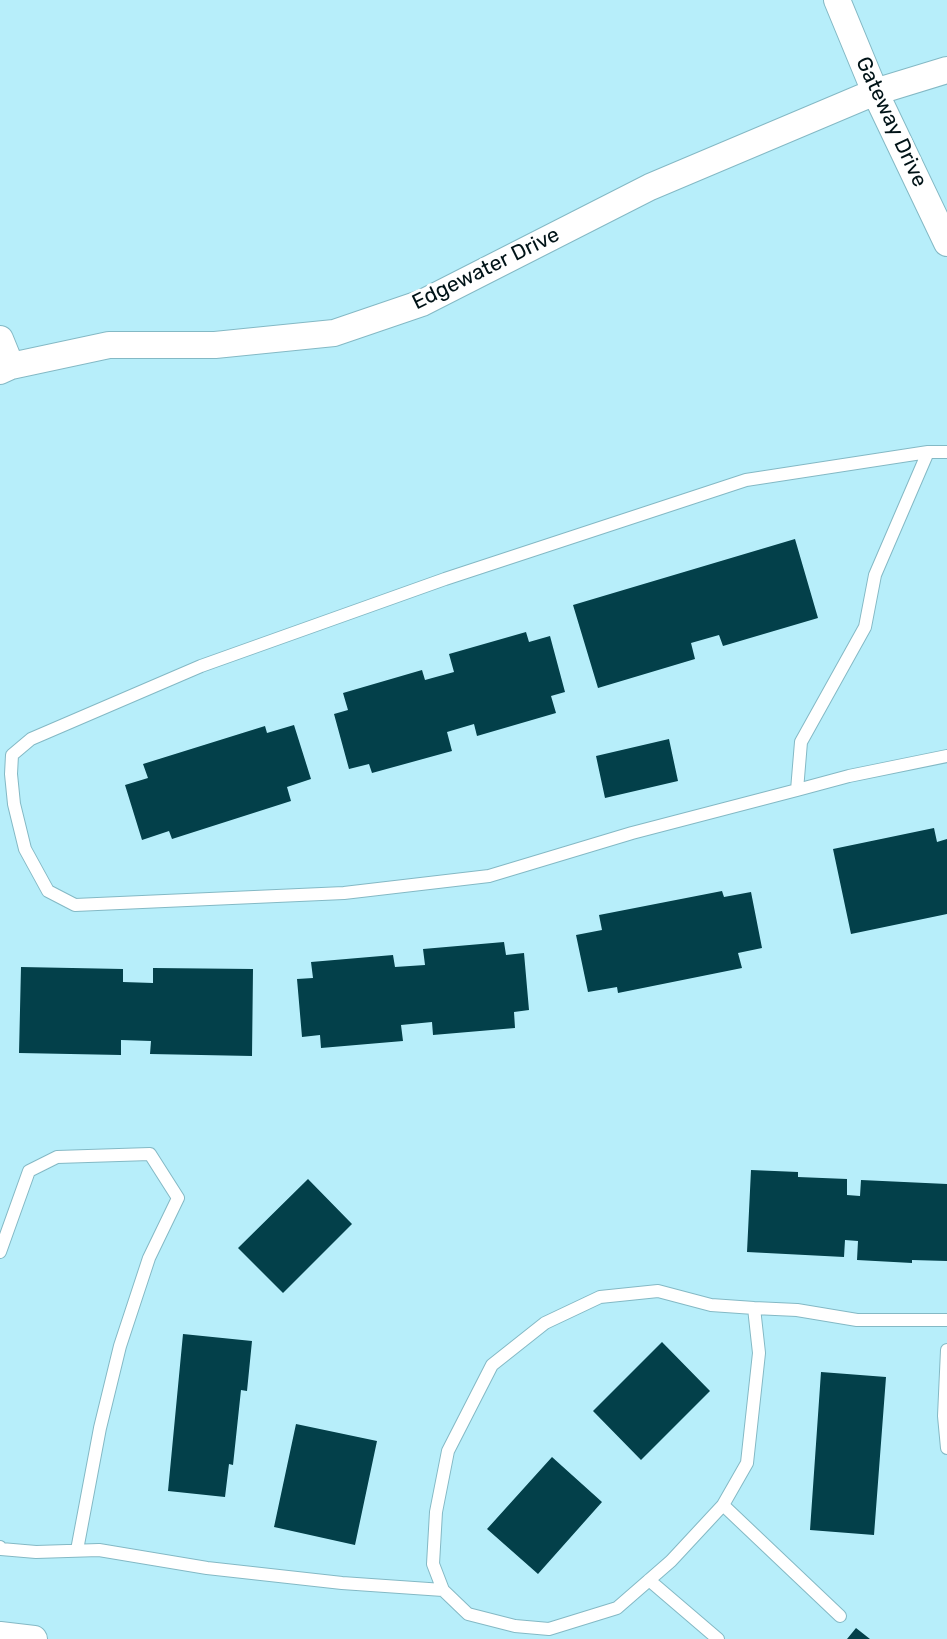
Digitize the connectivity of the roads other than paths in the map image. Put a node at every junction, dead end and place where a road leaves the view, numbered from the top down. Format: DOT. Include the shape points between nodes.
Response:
graph roads {
  1 [pos="837,0"];
  2 [pos="947,70"];
  3 [pos="875,92"];
  4 [pos="947,243"];
  5 [pos="0,339"];
  6 [pos="5,368"];
  7 [pos="928,452"];
  8 [pos="947,452"];
  9 [pos="947,756"];
  10 [pos="797,790"];
  11 [pos="0,1252"];
  12 [pos="754,1308"];
  13 [pos="947,1320"];
  14 [pos="947,1350"];
  15 [pos="947,1448"];
  16 [pos="723,1505"];
  17 [pos="0,1547"];
  18 [pos="77,1550"];
  19 [pos="649,1580"];
  20 [pos="443,1590"];
  21 [pos="840,1616"];
  22 [pos="0,1635"];
  23 [pos="34,1639"];
  24 [pos="718,1639"];
  1 -- 3 [label="street, Gateway Drive"];
  2 -- 3 [label="street, Edgewater Drive"];
  3 -- 4 [label="street, Gateway Drive"];
  3 -- 6 [label="street, Edgewater Drive" via="650,187 422,303 334,333 215,345 109,345"];
  5 -- 6 [label="street"];
  7 -- 8 [label="lane"];
  7 -- 10 [label="lane" via="875,575 865,627 801,742"];
  7 -- 10 [label="lane" via="746,480 434,583 201,666 31,740 12,755 11,774 26,849 48,891 75,905 344,893 489,876"];
  9 -- 10 [label="lane"];
  11 -- 18 [label="lane" via="29,1171 57,1157 150,1154 178,1198 149,1258 120,1346"];
  12 -- 13 [label="lane" via="857,1320"];
  12 -- 16 [label="lane" via="759,1353 747,1463"];
  12 -- 20 [label="lane" via="711,1305 657,1291 600,1297 546,1323 492,1365 448,1451 436,1512 433,1564"];
  14 -- 15 [label="lane"];
  16 -- 19 [label="lane"];
  16 -- 21 [label="lane"];
  17 -- 18 [label="lane" via="36,1552"];
  18 -- 20 [label="lane" via="342,1583"];
  19 -- 20 [label="lane" via="617,1608 549,1629 515,1626 468,1614"];
  19 -- 24 [label="lane"];
  22 -- 23 [label="street"];
}
